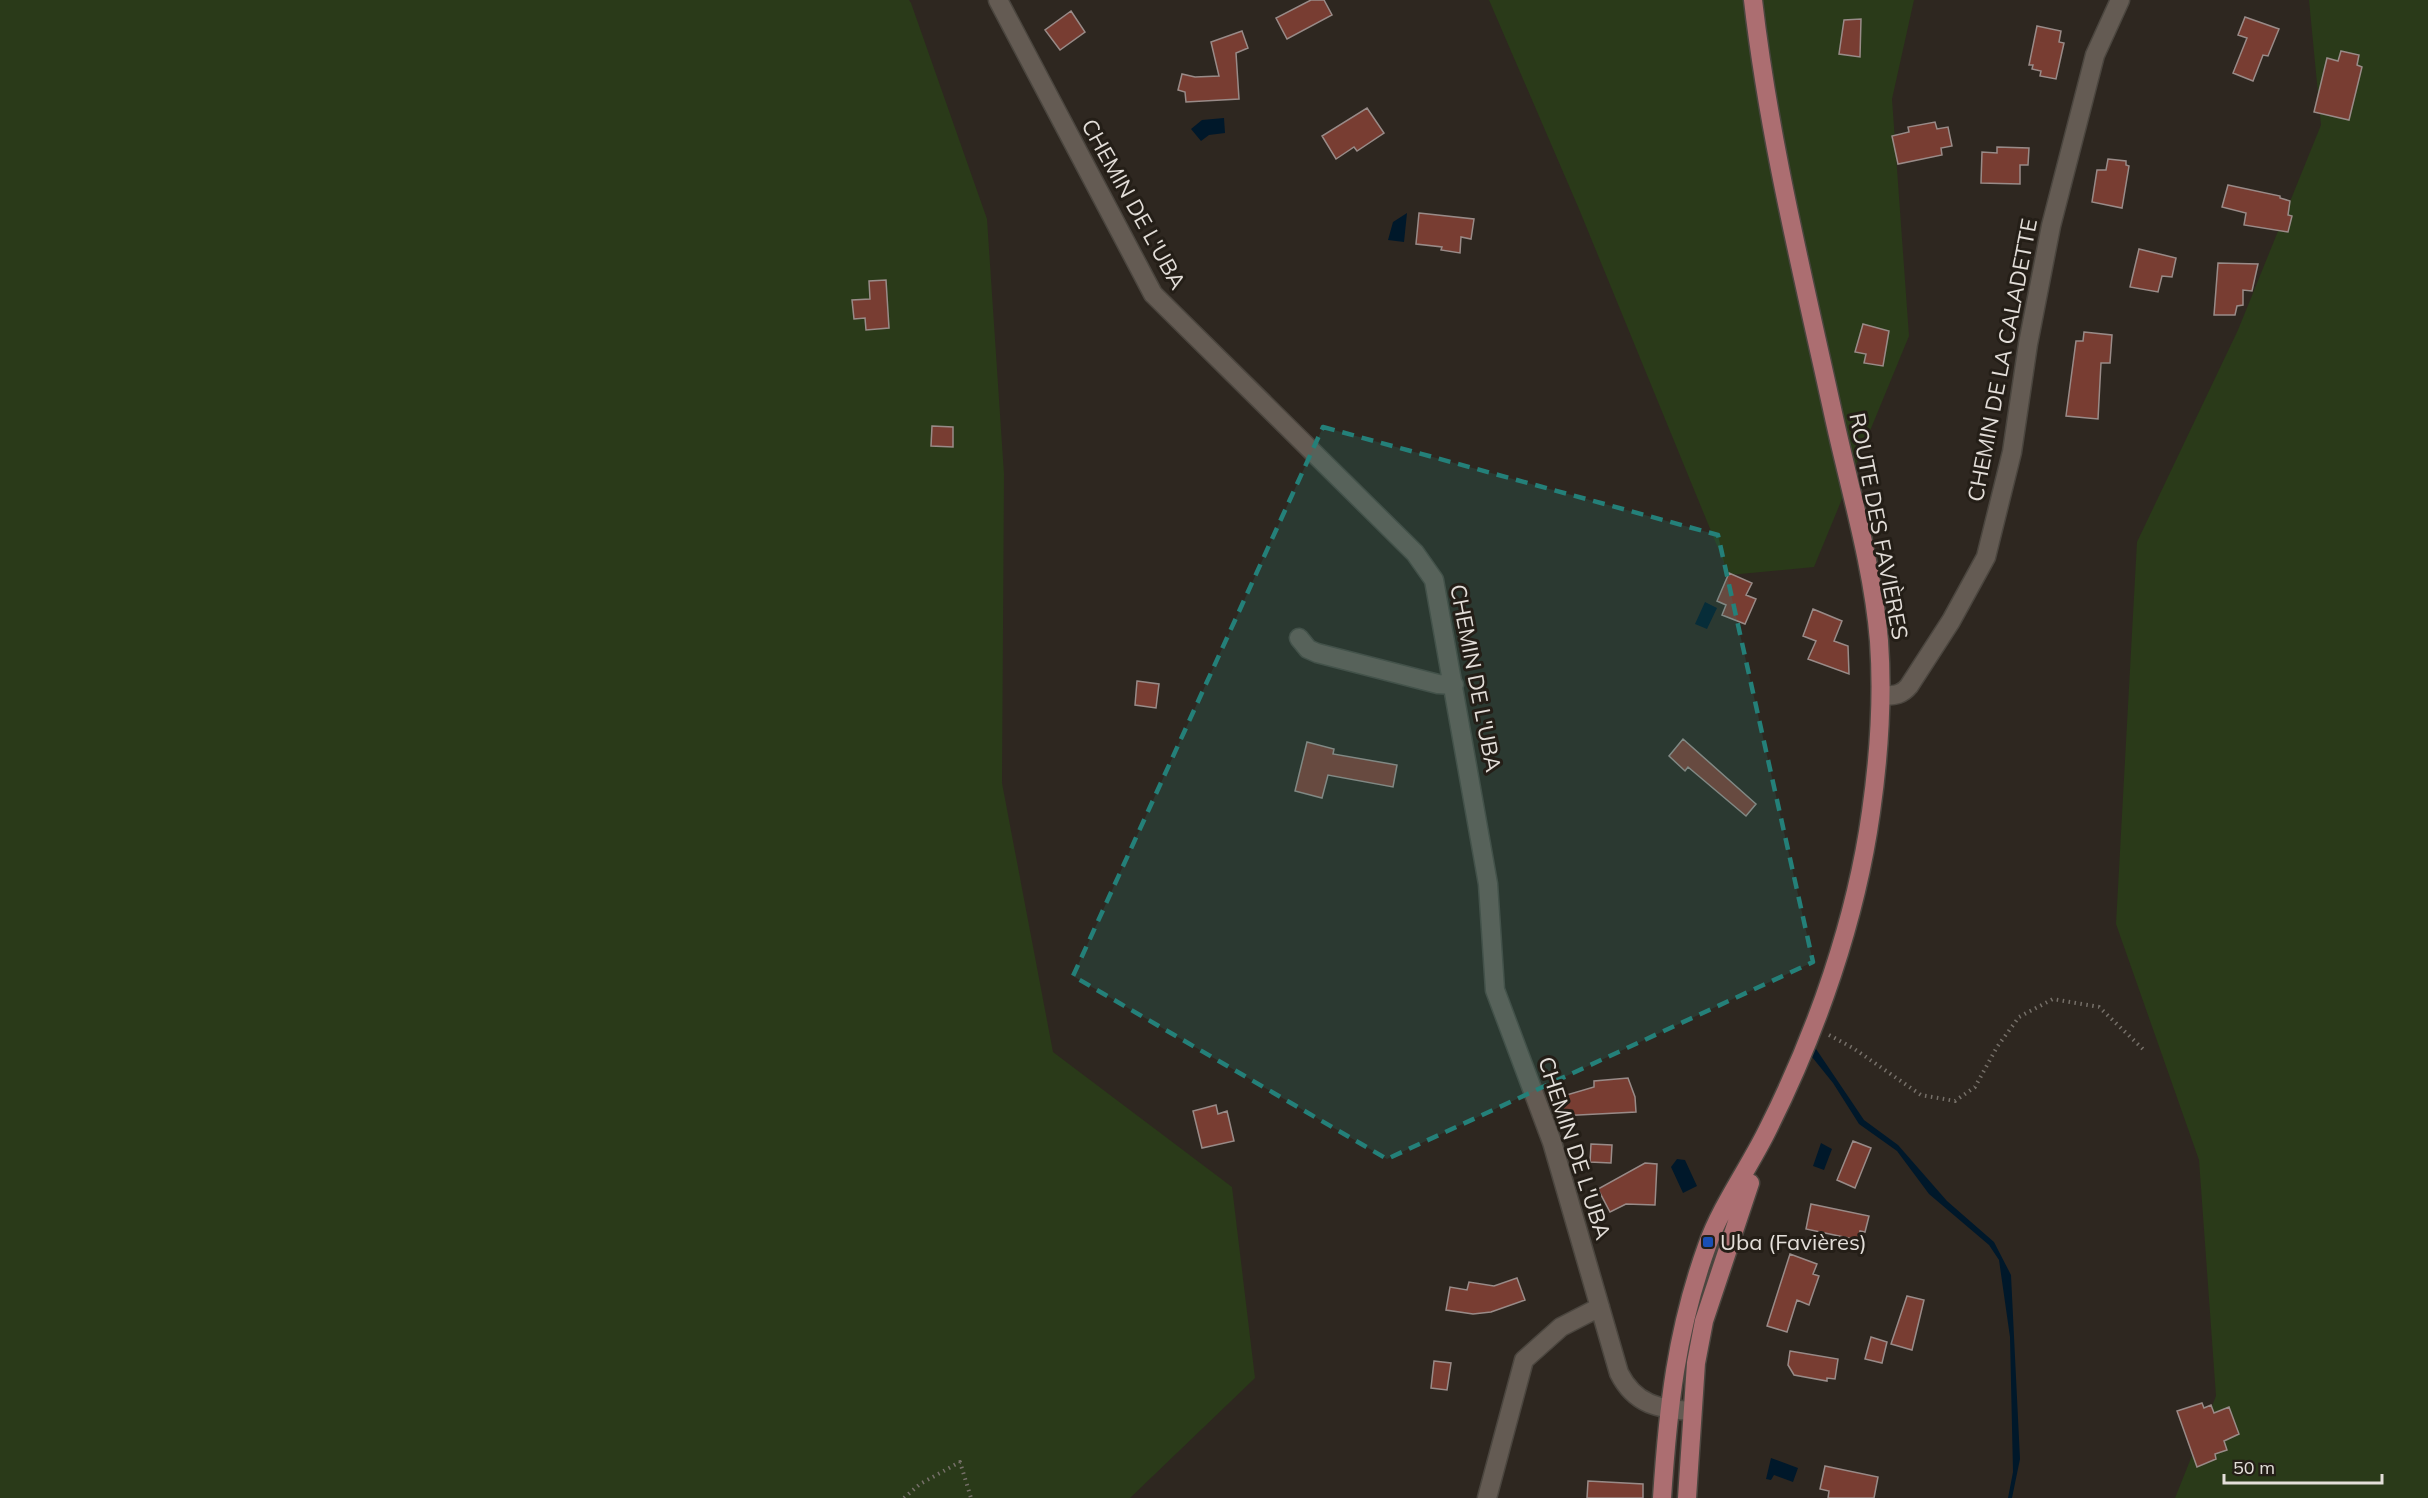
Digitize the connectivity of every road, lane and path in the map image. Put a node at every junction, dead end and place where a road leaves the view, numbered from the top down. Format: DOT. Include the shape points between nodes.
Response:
graph roads {
  1 [pos="998,0"];
  2 [pos="1753,0"];
  3 [pos="2120,0"];
  4 [pos="1299,638"];
  5 [pos="1454,685"];
  6 [pos="1881,696"];
  7 [pos="1812,1026"];
  8 [pos="2144,1050"];
  9 [pos="1769,1127"];
  10 [pos="1600,1307"];
  11 [pos="1667,1409"];
  12 [pos="1692,1412"];
  13 [pos="904,1498"];
  14 [pos="971,1498"];
  15 [pos="1487,1498"];
  16 [pos="1662,1498"];
  17 [pos="1687,1498"];
  1 -- 5 [label="street, CHEMIN DE L'UBA" via="1153,294 1426,567 1436,588"];
  2 -- 6 [label="main road, ROUTE DES FAVIÈRES" via="1785,196 1863,549 1878,638"];
  3 -- 6 [label="street, CHEMIN DE LA CALADETTE" via="2095,55 2051,226 2012,452 1986,557 1909,686 1904,692"];
  4 -- 5 [label="street" via="1317,653"];
  5 -- 10 [label="street, CHEMIN DE L'UBA" via="1488,884 1495,990 1552,1142"];
  6 -- 7 [label="main road, ROUTE DES FAVIÈRES" via="1871,813 1859,876 1841,946"];
  7 -- 8 [label="path" via="1853,1048 1921,1095 1955,1101 1975,1087 2019,1017 2054,999 2099,1007"];
  7 -- 9 [label="main road, ROUTE DES FAVIÈRES"];
  9 -- 11 [label="main road, ROUTE DES FAVIÈRES" via="1708,1242 1676,1355"];
  9 -- 12 [label="main road" via="1714,1283 1696,1364"];
  10 -- 11 [label="street, CHEMIN DE L'UBA" via="1624,1383 1640,1400"];
  10 -- 15 [label="street" via="1561,1327 1524,1360"];
  11 -- 12 [label="street, CHEMIN DE L'UBA"];
  11 -- 16 [label="main road, ROUTE DES FAVIÈRES"];
  12 -- 17 [label="main road"];
  13 -- 14 [label="path" via="920,1484 960,1462"];
}
